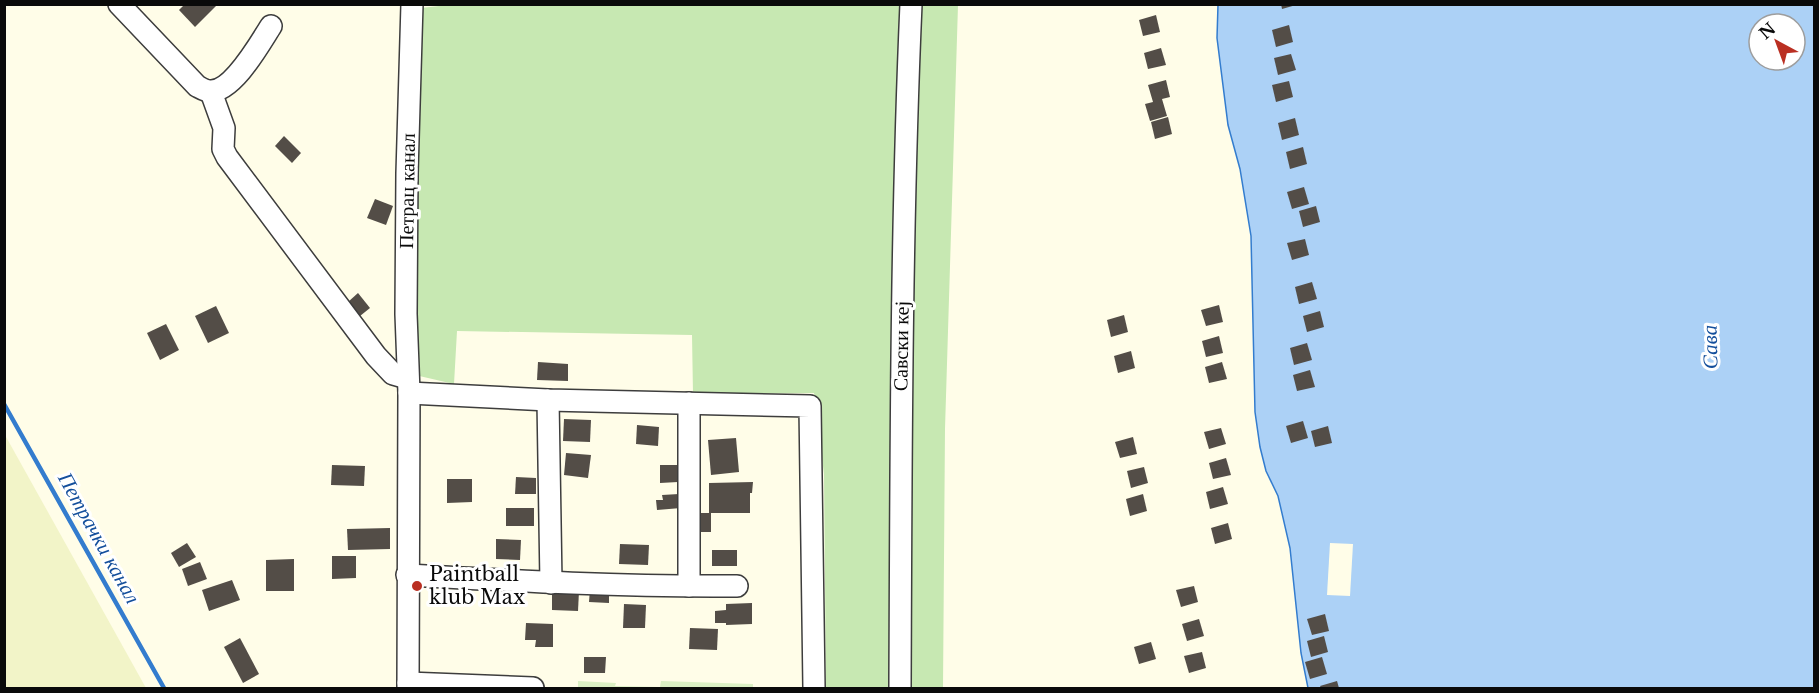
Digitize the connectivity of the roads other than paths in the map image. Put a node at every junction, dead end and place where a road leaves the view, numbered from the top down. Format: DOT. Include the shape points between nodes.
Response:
graph roads {
  1 [pos="119,4"];
  2 [pos="412,4"];
  3 [pos="911,4"];
  4 [pos="271,26"];
  5 [pos="212,92"];
  6 [pos="408,386"];
  7 [pos="548,400"];
  8 [pos="689,403"];
  9 [pos="407,575"];
  10 [pos="551,583"];
  11 [pos="689,586"];
  12 [pos="737,586"];
  13 [pos="408,686"];
  14 [pos="533,688"];
  15 [pos="814,688"];
  16 [pos="900,688"];
  1 -- 5 [label="street" via="197,86"];
  2 -- 6 [label="street, Петрац канал" via="406,173"];
  3 -- 16 [label="street, Савски кеј" via="900,398"];
  4 -- 5 [label="street" via="245,65 229,82"];
  5 -- 6 [label="street" via="224,128 223,149 227,157 376,356"];
  6 -- 7 [label="street"];
  6 -- 9 [label="street, Петрац канал"];
  7 -- 8 [label="street"];
  7 -- 10 [label="street"];
  8 -- 11 [label="street"];
  8 -- 15 [label="street" via="810,405"];
  9 -- 10 [label="street"];
  9 -- 13 [label="street, Петрац канал"];
  10 -- 11 [label="street"];
  11 -- 12 [label="street"];
  13 -- 14 [label="street, Петрац канал"];
}
